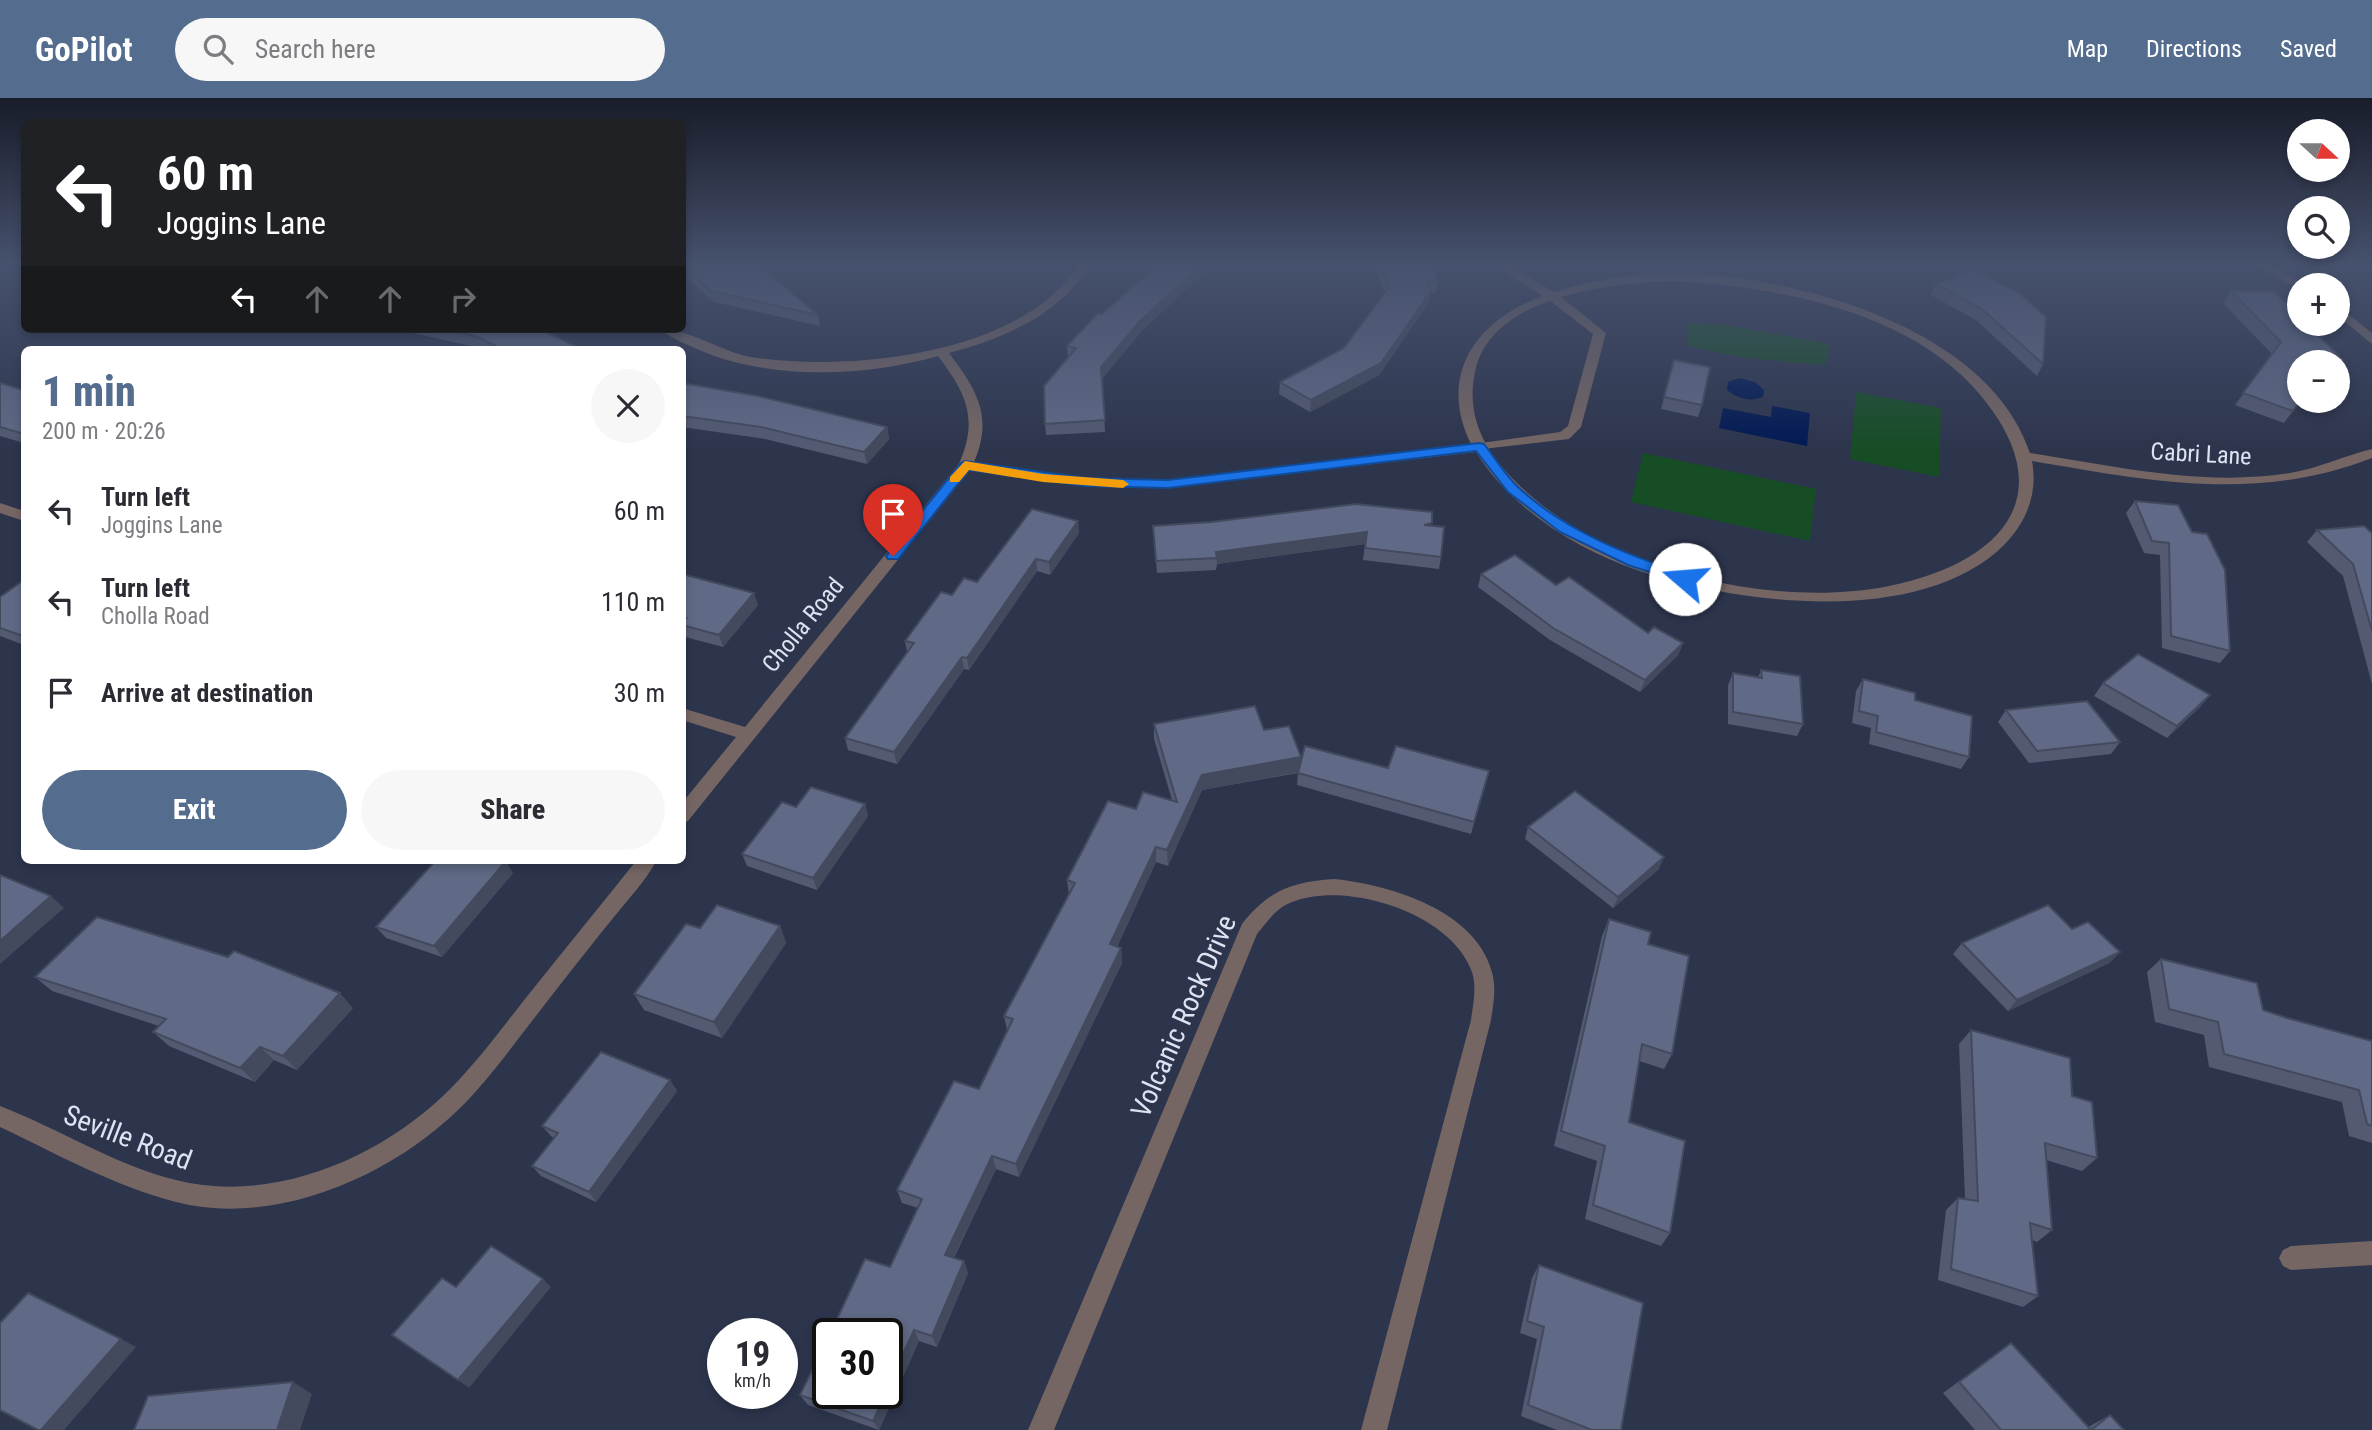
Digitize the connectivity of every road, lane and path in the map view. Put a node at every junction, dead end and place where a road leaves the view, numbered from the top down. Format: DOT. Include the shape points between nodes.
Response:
graph roads {
  1 [pos="1011,325"];
  2 [pos="1500,325"];
  3 [pos="1590,325"];
  4 [pos="1886,325"];
  5 [pos="2355,325"];
  6 [pos="675,333"];
  7 [pos="2372,340"];
  8 [pos="942,353"];
  9 [pos="1479,447"];
  10 [pos="2372,454"];
  11 [pos="2024,456"];
  12 [pos="965,465"];
  13 [pos="0,508"];
  14 [pos="21,515"];
  15 [pos="686,715"];
  16 [pos="748,734"];
  17 [pos="686,812"];
  18 [pos="645,864"];
  19 [pos="0,1116"];
  20 [pos="2372,1253"];
  21 [pos="2291,1258"];
  22 [pos="1041,1430"];
  23 [pos="1374,1430"];
  1 -- 8 [label="street"];
  2 -- 9 [label="street" via="1473,357 1466,379 1467,420"];
  3 -- 9 [label="street" via="1600,333 1574,427 1564,436"];
  4 -- 11 [label="street" via="1916,339 1973,380 2001,410"];
  5 -- 7 [label="street"];
  6 -- 8 [label="street" via="723,354 772,363 844,366"];
  8 -- 12 [label="street, Cholla Road" via="974,400 976,434"];
  9 -- 11 [label="street" via="1528,503 1609,551 1711,585 1821,597 1872,594 1919,584 1975,560 2002,539 2019,514 2027,488"];
  9 -- 12 [label="street" via="1168,484 1086,482"];
  10 -- 11 [label="street, Cabri Lane" via="2318,472 2252,480 2142,474"];
  12 -- 16 [label="street, Cholla Road"];
  13 -- 14 [label="street"];
  15 -- 16 [label="street"];
  16 -- 17 [label="street, Cholla Road"];
  18 -- 19 [label="street, Seville Road" via="495,1052 440,1113 409,1137 352,1169 279,1192 228,1198 176,1191"];
  20 -- 21 [label="street"];
  22 -- 23 [label="street, Volcanic Rock Drive" via="1249,930 1265,909 1285,895 1336,888 1389,897 1454,929 1480,967 1484,991 1481,1020"];
}
